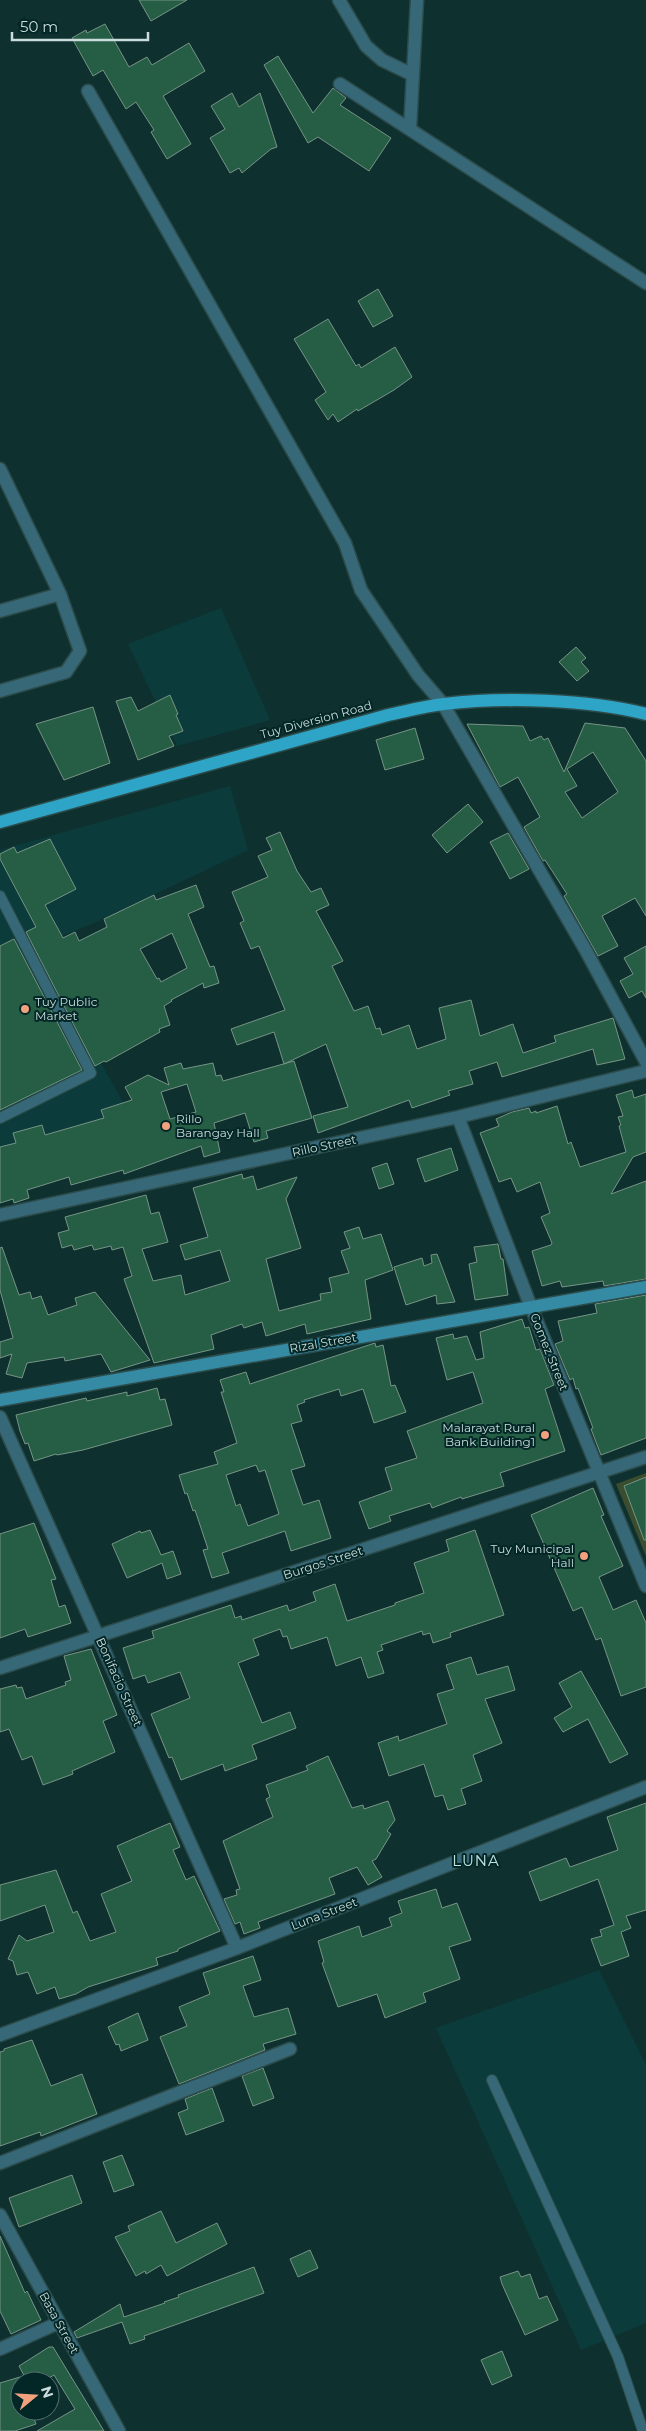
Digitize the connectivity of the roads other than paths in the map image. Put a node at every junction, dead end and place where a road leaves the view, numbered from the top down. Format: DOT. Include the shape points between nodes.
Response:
graph roads {
  1 [pos="339,0"];
  2 [pos="417,0"];
  3 [pos="413,75"];
  4 [pos="340,84"];
  5 [pos="88,91"];
  6 [pos="410,129"];
  7 [pos="646,283"];
  8 [pos="0,469"];
  9 [pos="60,594"];
  10 [pos="0,611"];
  11 [pos="0,691"];
  12 [pos="443,704"];
  13 [pos="646,714"];
  14 [pos="0,822"];
  15 [pos="0,896"];
  16 [pos="646,1062"];
  17 [pos="646,1071"];
  18 [pos="458,1117"];
  19 [pos="0,1118"];
  20 [pos="0,1215"];
  21 [pos="646,1287"];
  22 [pos="531,1307"];
  23 [pos="0,1400"];
  24 [pos="0,1417"];
  25 [pos="646,1457"];
  26 [pos="598,1473"];
  27 [pos="646,1586"];
  28 [pos="98,1636"];
  29 [pos="0,1668"];
  30 [pos="646,1787"];
  31 [pos="237,1948"];
  32 [pos="0,2035"];
  33 [pos="290,2050"];
  34 [pos="492,2080"];
  35 [pos="0,2163"];
  36 [pos="0,2215"];
  37 [pos="58,2323"];
  38 [pos="0,2349"];
  39 [pos="118,2431"];
  40 [pos="643,2431"];
  1 -- 3 [label="street" via="366,46 382,60"];
  2 -- 3 [label="street"];
  3 -- 6 [label="street"];
  4 -- 6 [label="street"];
  5 -- 12 [label="street" via="345,543 361,590 418,675"];
  6 -- 7 [label="street"];
  8 -- 9 [label="street"];
  9 -- 10 [label="street"];
  9 -- 11 [label="street" via="80,651 66,672"];
  12 -- 13 [label="main road, Tuy Diversion Road" via="553,702 623,708"];
  12 -- 14 [label="main road, Tuy Diversion Road" via="388,715"];
  12 -- 16 [label="street" via="585,949"];
  15 -- 19 [label="lane" via="91,1073"];
  17 -- 18 [label="street, Rillo Street"];
  18 -- 20 [label="street, Rillo Street"];
  18 -- 22 [label="street, Gomez Street"];
  21 -- 22 [label="main road, Rizal Street"];
  22 -- 23 [label="main road, Rizal Street"];
  22 -- 26 [label="street, Gomez Street"];
  24 -- 28 [label="street, Bonifacio Street"];
  25 -- 26 [label="street, Burgos Street"];
  26 -- 27 [label="street, Gomez Street"];
  26 -- 28 [label="street, Burgos Street"];
  28 -- 29 [label="street, Burgos Street"];
  28 -- 31 [label="street, Bonifacio Street"];
  30 -- 31 [label="street, Luna Street"];
  31 -- 32 [label="street, Luna Street"];
  33 -- 35 [label="street"];
  34 -- 40 [label="lane" via="618,2357"];
  36 -- 37 [label="street, Basa Street"];
  37 -- 38 [label="street"];
  37 -- 39 [label="street, Basa Street"];
}
